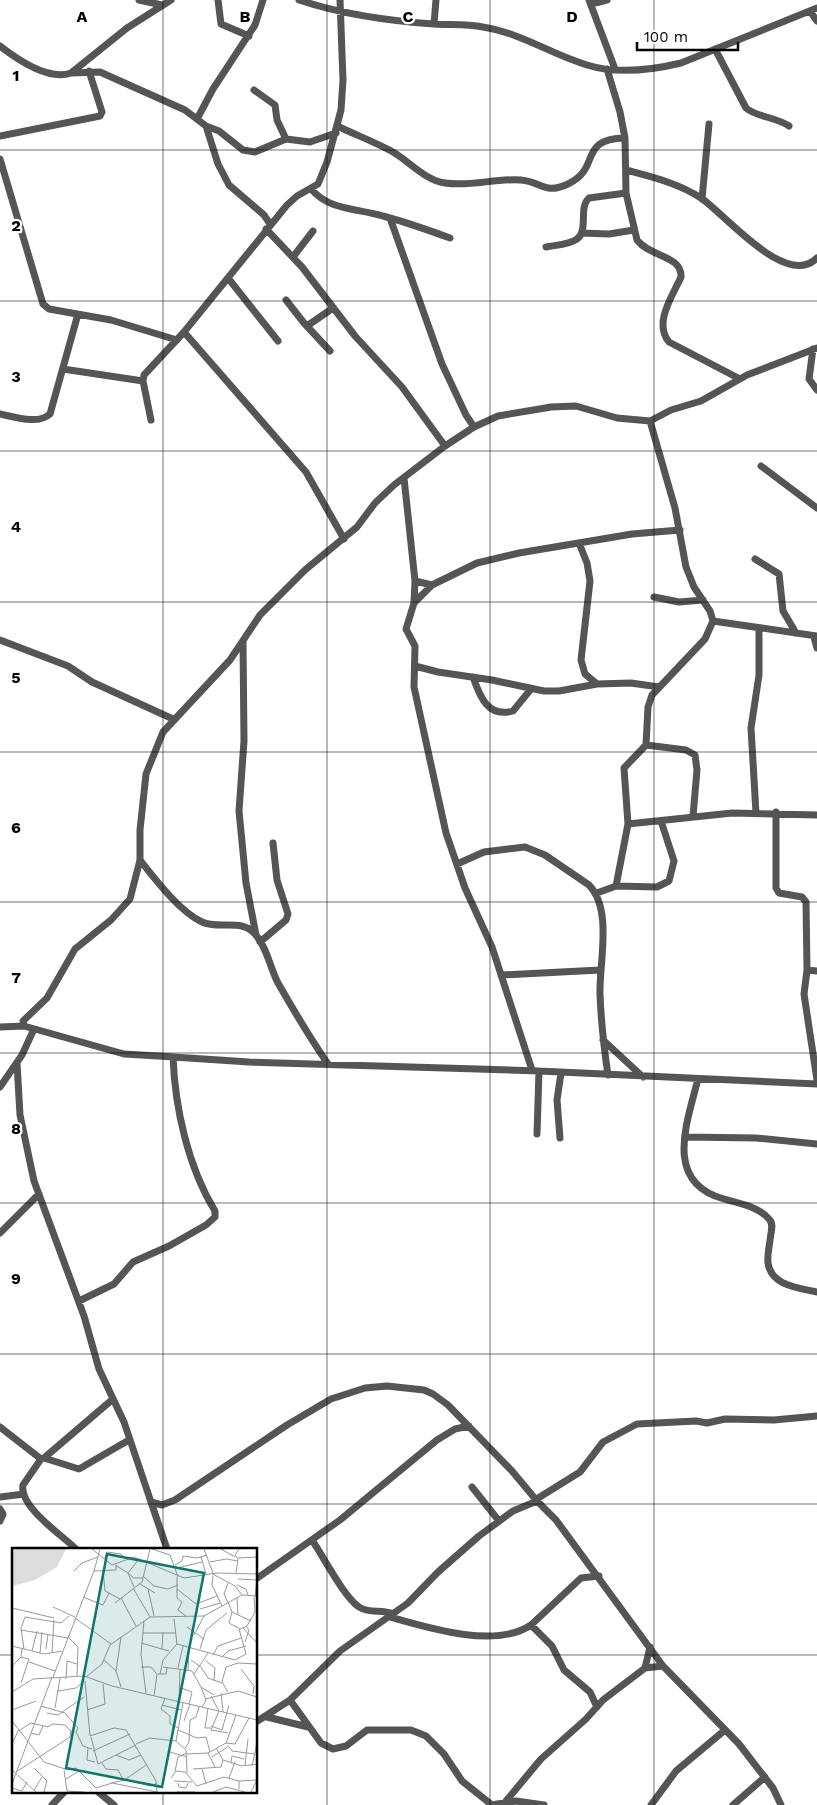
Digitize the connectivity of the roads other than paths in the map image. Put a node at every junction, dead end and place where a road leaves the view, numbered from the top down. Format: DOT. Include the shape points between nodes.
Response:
graph roads {
  1 [pos="139,0"];
  2 [pos="171,0"];
  3 [pos="218,0"];
  4 [pos="263,0"];
  5 [pos="299,0"];
  6 [pos="340,0"];
  7 [pos="436,0"];
  8 [pos="607,0"];
  9 [pos="590,2"];
  10 [pos="162,5"];
  11 [pos="813,10"];
  12 [pos="340,11"];
  13 [pos="817,21"];
  14 [pos="434,24"];
  15 [pos="249,36"];
  16 [pos="0,46"];
  17 [pos="715,49"];
  18 [pos="606,69"];
  19 [pos="615,69"];
  20 [pos="89,71"];
  21 [pos="71,73"];
  22 [pos="254,90"];
  23 [pos="197,119"];
  24 [pos="709,124"];
  25 [pos="206,126"];
  26 [pos="789,126"];
  27 [pos="337,129"];
  28 [pos="0,136"];
  29 [pos="625,138"];
  30 [pos="286,139"];
  31 [pos="0,158"];
  32 [pos="626,170"];
  33 [pos="311,189"];
  34 [pos="626,193"];
  35 [pos="702,199"];
  36 [pos="390,218"];
  37 [pos="268,226"];
  38 [pos="634,230"];
  39 [pos="313,231"];
  40 [pos="582,233"];
  41 [pos="450,238"];
  42 [pos="546,247"];
  43 [pos="293,257"];
  44 [pos="816,262"];
  45 [pos="228,278"];
  46 [pos="286,300"];
  47 [pos="333,308"];
  48 [pos="78,314"];
  49 [pos="307,326"];
  50 [pos="184,332"];
  51 [pos="177,340"];
  52 [pos="278,341"];
  53 [pos="815,348"];
  54 [pos="330,351"];
  55 [pos="63,369"];
  56 [pos="740,379"];
  57 [pos="143,381"];
  58 [pos="817,390"];
  59 [pos="0,414"];
  60 [pos="152,420"];
  61 [pos="650,421"];
  62 [pos="474,427"];
  63 [pos="446,446"];
  64 [pos="761,466"];
  65 [pos="404,478"];
  66 [pos="817,508"];
  67 [pos="680,530"];
  68 [pos="344,539"];
  69 [pos="579,543"];
  70 [pos="756,560"];
  71 [pos="415,581"];
  72 [pos="432,585"];
  73 [pos="654,597"];
  74 [pos="704,600"];
  75 [pos="414,603"];
  76 [pos="712,621"];
  77 [pos="759,630"];
  78 [pos="796,633"];
  79 [pos="816,637"];
  80 [pos="0,640"];
  81 [pos="243,642"];
  82 [pos="817,648"];
  83 [pos="415,666"];
  84 [pos="473,677"];
  85 [pos="597,684"];
  86 [pos="659,687"];
  87 [pos="531,689"];
  88 [pos="172,719"];
  89 [pos="646,745"];
  90 [pos="776,812"];
  91 [pos="756,813"];
  92 [pos="817,815"];
  93 [pos="693,816"];
  94 [pos="661,821"];
  95 [pos="628,824"];
  96 [pos="273,843"];
  97 [pos="140,860"];
  98 [pos="456,864"];
  99 [pos="616,886"];
  100 [pos="597,893"];
  101 [pos="256,935"];
  102 [pos="260,942"];
  103 [pos="600,970"];
  104 [pos="807,970"];
  105 [pos="817,971"];
  106 [pos="501,975"];
  107 [pos="24,1026"];
  108 [pos="0,1027"];
  109 [pos="34,1029"];
  110 [pos="603,1040"];
  111 [pos="173,1057"];
  112 [pos="17,1063"];
  113 [pos="328,1064"];
  114 [pos="535,1070"];
  115 [pos="560,1072"];
  116 [pos="608,1075"];
  117 [pos="643,1077"];
  118 [pos="698,1079"];
  119 [pos="817,1082"];
  120 [pos="0,1087"];
  121 [pos="537,1134"];
  122 [pos="685,1137"];
  123 [pos="560,1138"];
  124 [pos="817,1144"];
  125 [pos="38,1194"];
  126 [pos="0,1233"];
  127 [pos="817,1292"];
  128 [pos="79,1301"];
  129 [pos="113,1399"];
  130 [pos="817,1416"];
  131 [pos="469,1426"];
  132 [pos="0,1427"];
  133 [pos="129,1440"];
  134 [pos="43,1459"];
  135 [pos="472,1487"];
  136 [pos="24,1494"];
  137 [pos="0,1497"];
  138 [pos="536,1500"];
  139 [pos="151,1502"];
  140 [pos="0,1509"];
  141 [pos="499,1521"];
  142 [pos="0,1522"];
  143 [pos="312,1540"];
  144 [pos="75,1548"];
  145 [pos="167,1548"];
  146 [pos="599,1576"];
  147 [pos="258,1578"];
  148 [pos="392,1616"];
  149 [pos="532,1625"];
  150 [pos="650,1647"];
  151 [pos="663,1666"];
  152 [pos="645,1668"];
  153 [pos="290,1700"];
  154 [pos="597,1707"];
  155 [pos="267,1717"];
  156 [pos="258,1721"];
  157 [pos="308,1727"];
  158 [pos="725,1730"];
  159 [pos="765,1777"];
  160 [pos="64,1792"];
  161 [pos="98,1792"];
  162 [pos="506,1801"];
  163 [pos="52,1805"];
  164 [pos="114,1805"];
  165 [pos="491,1805"];
  166 [pos="544,1805"];
  167 [pos="651,1805"];
  168 [pos="733,1805"];
  169 [pos="781,1805"];
  1 -- 10 [label="street"];
  2 -- 10 [label="street"];
  3 -- 15 [label="street" via="222,24"];
  4 -- 15 [label="street"];
  5 -- 12 [label="street"];
  6 -- 12 [label="street"];
  7 -- 14 [label="street"];
  8 -- 9 [label="street"];
  9 -- 19 [label="street"];
  10 -- 21 [label="street" via="108,42"];
  11 -- 13 [label="street"];
  11 -- 17 [label="street"];
  12 -- 14 [label="street"];
  12 -- 27 [label="street" via="343,80"];
  14 -- 18 [label="street" via="483,27 516,34 574,60"];
  15 -- 23 [label="street"];
  16 -- 21 [label="street" via="46,72 56,75"];
  17 -- 19 [label="street" via="681,63 658,68"];
  17 -- 26 [label="street" via="746,108"];
  18 -- 19 [label="street"];
  18 -- 29 [label="street" via="614,87"];
  20 -- 21 [label="street"];
  20 -- 23 [label="street" via="118,79 179,106"];
  20 -- 28 [label="street" via="100,101 100,116"];
  22 -- 30 [label="street" via="275,105 277,120"];
  23 -- 25 [label="street"];
  24 -- 35 [label="street"];
  25 -- 30 [label="street" via="249,151 262,150"];
  25 -- 37 [label="street" via="225,179 264,215"];
  27 -- 29 [label="street" via="393,152 434,180 447,184 520,180 547,190 583,176 597,144 606,139"];
  27 -- 30 [label="street" via="310,142"];
  27 -- 33 [label="street" via="318,184"];
  29 -- 32 [label="street"];
  31 -- 48 [label="street" via="39,296 49,308"];
  32 -- 34 [label="street"];
  32 -- 35 [label="street" via="676,184"];
  33 -- 36 [label="street" via="322,200 335,206"];
  33 -- 37 [label="street" via="296,196"];
  34 -- 38 [label="street"];
  34 -- 40 [label="street" via="586,200"];
  35 -- 44 [label="street" via="778,262 798,266"];
  36 -- 41 [label="street"];
  36 -- 62 [label="street" via="442,364"];
  37 -- 43 [label="street"];
  37 -- 45 [label="street"];
  38 -- 40 [label="street" via="609,234"];
  38 -- 56 [label="street" via="642,246 673,261 681,270 664,317 665,337"];
  39 -- 43 [label="street"];
  40 -- 42 [label="street" via="576,240"];
  43 -- 47 [label="street"];
  45 -- 50 [label="street"];
  45 -- 52 [label="street"];
  46 -- 49 [label="street"];
  47 -- 49 [label="street"];
  47 -- 63 [label="street" via="402,387"];
  48 -- 51 [label="street" via="111,320"];
  48 -- 55 [label="street"];
  49 -- 54 [label="street"];
  50 -- 51 [label="street"];
  50 -- 68 [label="street" via="301,466"];
  51 -- 57 [label="street" via="144,375"];
  53 -- 56 [label="street"];
  53 -- 58 [label="street" via="809,379"];
  55 -- 57 [label="street"];
  55 -- 59 [label="street" via="46,418"];
  56 -- 61 [label="street" via="701,401 671,410"];
  57 -- 60 [label="street"];
  61 -- 62 [label="street" via="617,418 576,406 498,416"];
  61 -- 67 [label="street"];
  62 -- 63 [label="street"];
  63 -- 65 [label="street"];
  64 -- 66 [label="street"];
  65 -- 68 [label="street" via="375,503"];
  65 -- 71 [label="street"];
  67 -- 69 [label="street"];
  67 -- 74 [label="street" via="686,568"];
  68 -- 81 [label="street" via="305,570 260,615"];
  69 -- 72 [label="street" via="477,563"];
  69 -- 85 [label="street" via="590,581 582,660 584,674"];
  70 -- 78 [label="street" via="780,574 783,610"];
  71 -- 72 [label="street"];
  71 -- 75 [label="street"];
  72 -- 75 [label="street"];
  73 -- 74 [label="street" via="679,602"];
  74 -- 76 [label="street"];
  75 -- 83 [label="street" via="406,626 414,646"];
  76 -- 77 [label="street"];
  76 -- 86 [label="street" via="706,639"];
  77 -- 78 [label="street"];
  77 -- 91 [label="street" via="759,675 751,737"];
  78 -- 79 [label="street"];
  79 -- 82 [label="street"];
  80 -- 88 [label="street" via="68,666 92,682"];
  81 -- 88 [label="street" via="218,673"];
  81 -- 101 [label="street" via="244,741 239,811 246,883"];
  83 -- 84 [label="street"];
  83 -- 98 [label="street" via="414,688 446,833"];
  84 -- 87 [label="street"];
  84 -- 87 [label="street" via="486,707 496,711 512,711"];
  85 -- 86 [label="street" via="630,683"];
  85 -- 87 [label="street" via="559,692"];
  86 -- 89 [label="street" via="648,707"];
  88 -- 97 [label="street" via="163,732 146,774"];
  89 -- 93 [label="street" via="686,750 695,755 698,770"];
  89 -- 95 [label="street" via="624,768"];
  90 -- 91 [label="street"];
  90 -- 92 [label="street"];
  90 -- 104 [label="street" via="776,888 779,893 805,899"];
  91 -- 93 [label="street"];
  93 -- 94 [label="street"];
  94 -- 95 [label="street"];
  94 -- 99 [label="street" via="674,861 670,881 657,887"];
  95 -- 99 [label="street"];
  96 -- 102 [label="street" via="277,880 288,914 286,920"];
  97 -- 101 [label="street" via="160,884 200,921 212,926 241,926"];
  97 -- 107 [label="street" via="130,898 111,920 75,949 47,998 23,1022"];
  98 -- 100 [label="street" via="484,852 532,848"];
  98 -- 106 [label="street"];
  99 -- 100 [label="street"];
  100 -- 103 [label="street" via="603,929"];
  101 -- 102 [label="street"];
  102 -- 113 [label="street" via="305,1030"];
  103 -- 106 [label="street"];
  103 -- 110 [label="street"];
  104 -- 105 [label="street"];
  104 -- 119 [label="street" via="805,1010"];
  106 -- 114 [label="street"];
  107 -- 108 [label="street"];
  107 -- 109 [label="street"];
  109 -- 111 [label="street" via="124,1054"];
  109 -- 112 [label="street"];
  110 -- 116 [label="street"];
  110 -- 117 [label="street"];
  111 -- 113 [label="street"];
  111 -- 128 [label="street" via="177,1109 215,1217 169,1246 133,1262 114,1284"];
  112 -- 120 [label="street"];
  112 -- 125 [label="street" via="21,1124"];
  113 -- 114 [label="street"];
  114 -- 115 [label="street"];
  114 -- 121 [label="street"];
  115 -- 116 [label="street"];
  115 -- 123 [label="street" via="557,1100"];
  116 -- 117 [label="street"];
  117 -- 118 [label="street"];
  118 -- 119 [label="street"];
  118 -- 122 [label="street"];
  122 -- 124 [label="street" via="756,1138"];
  122 -- 127 [label="street" via="686,1170 698,1184 720,1198 760,1212 771,1222 770,1272 779,1281"];
  125 -- 126 [label="street"];
  125 -- 128 [label="street"];
  128 -- 129 [label="street"];
  129 -- 133 [label="street"];
  129 -- 134 [label="street"];
  130 -- 138 [label="street" via="637,1424 604,1442 580,1472"];
  131 -- 138 [label="street"];
  131 -- 139 [label="street" via="448,1405 424,1390 387,1386 365,1388 331,1399 307,1413 168,1504"];
  131 -- 143 [label="street" via="455,1429 437,1440"];
  132 -- 134 [label="street"];
  133 -- 134 [label="street" via="79,1469"];
  133 -- 139 [label="street"];
  134 -- 136 [label="street" via="24,1485"];
  135 -- 141 [label="street"];
  136 -- 137 [label="street"];
  136 -- 144 [label="street" via="47,1525"];
  138 -- 141 [label="street"];
  138 -- 146 [label="street" via="556,1520"];
  139 -- 145 [label="street"];
  140 -- 142 [label="street"];
  141 -- 148 [label="street"];
  143 -- 147 [label="street"];
  143 -- 148 [label="street" via="359,1607 385,1610"];
  146 -- 149 [label="street" via="581,1578"];
  146 -- 150 [label="street"];
  148 -- 149 [label="street" via="458,1634 504,1635"];
  148 -- 153 [label="street" via="327,1662"];
  149 -- 154 [label="street" via="552,1646 564,1670 590,1692"];
  150 -- 151 [label="street"];
  150 -- 152 [label="street"];
  151 -- 152 [label="street"];
  151 -- 158 [label="street"];
  152 -- 154 [label="street"];
  153 -- 155 [label="street"];
  153 -- 157 [label="street"];
  154 -- 162 [label="street" via="531,1769"];
  155 -- 156 [label="street"];
  155 -- 157 [label="street"];
  157 -- 165 [label="street" via="321,1743 332,1749 346,1746 367,1730 411,1730 426,1736 444,1754 462,1781"];
  158 -- 159 [label="street"];
  158 -- 167 [label="street" via="676,1771"];
  159 -- 168 [label="street"];
  159 -- 169 [label="street"];
  160 -- 163 [label="street"];
  161 -- 164 [label="street"];
  162 -- 165 [label="street"];
  162 -- 166 [label="street"];
}
